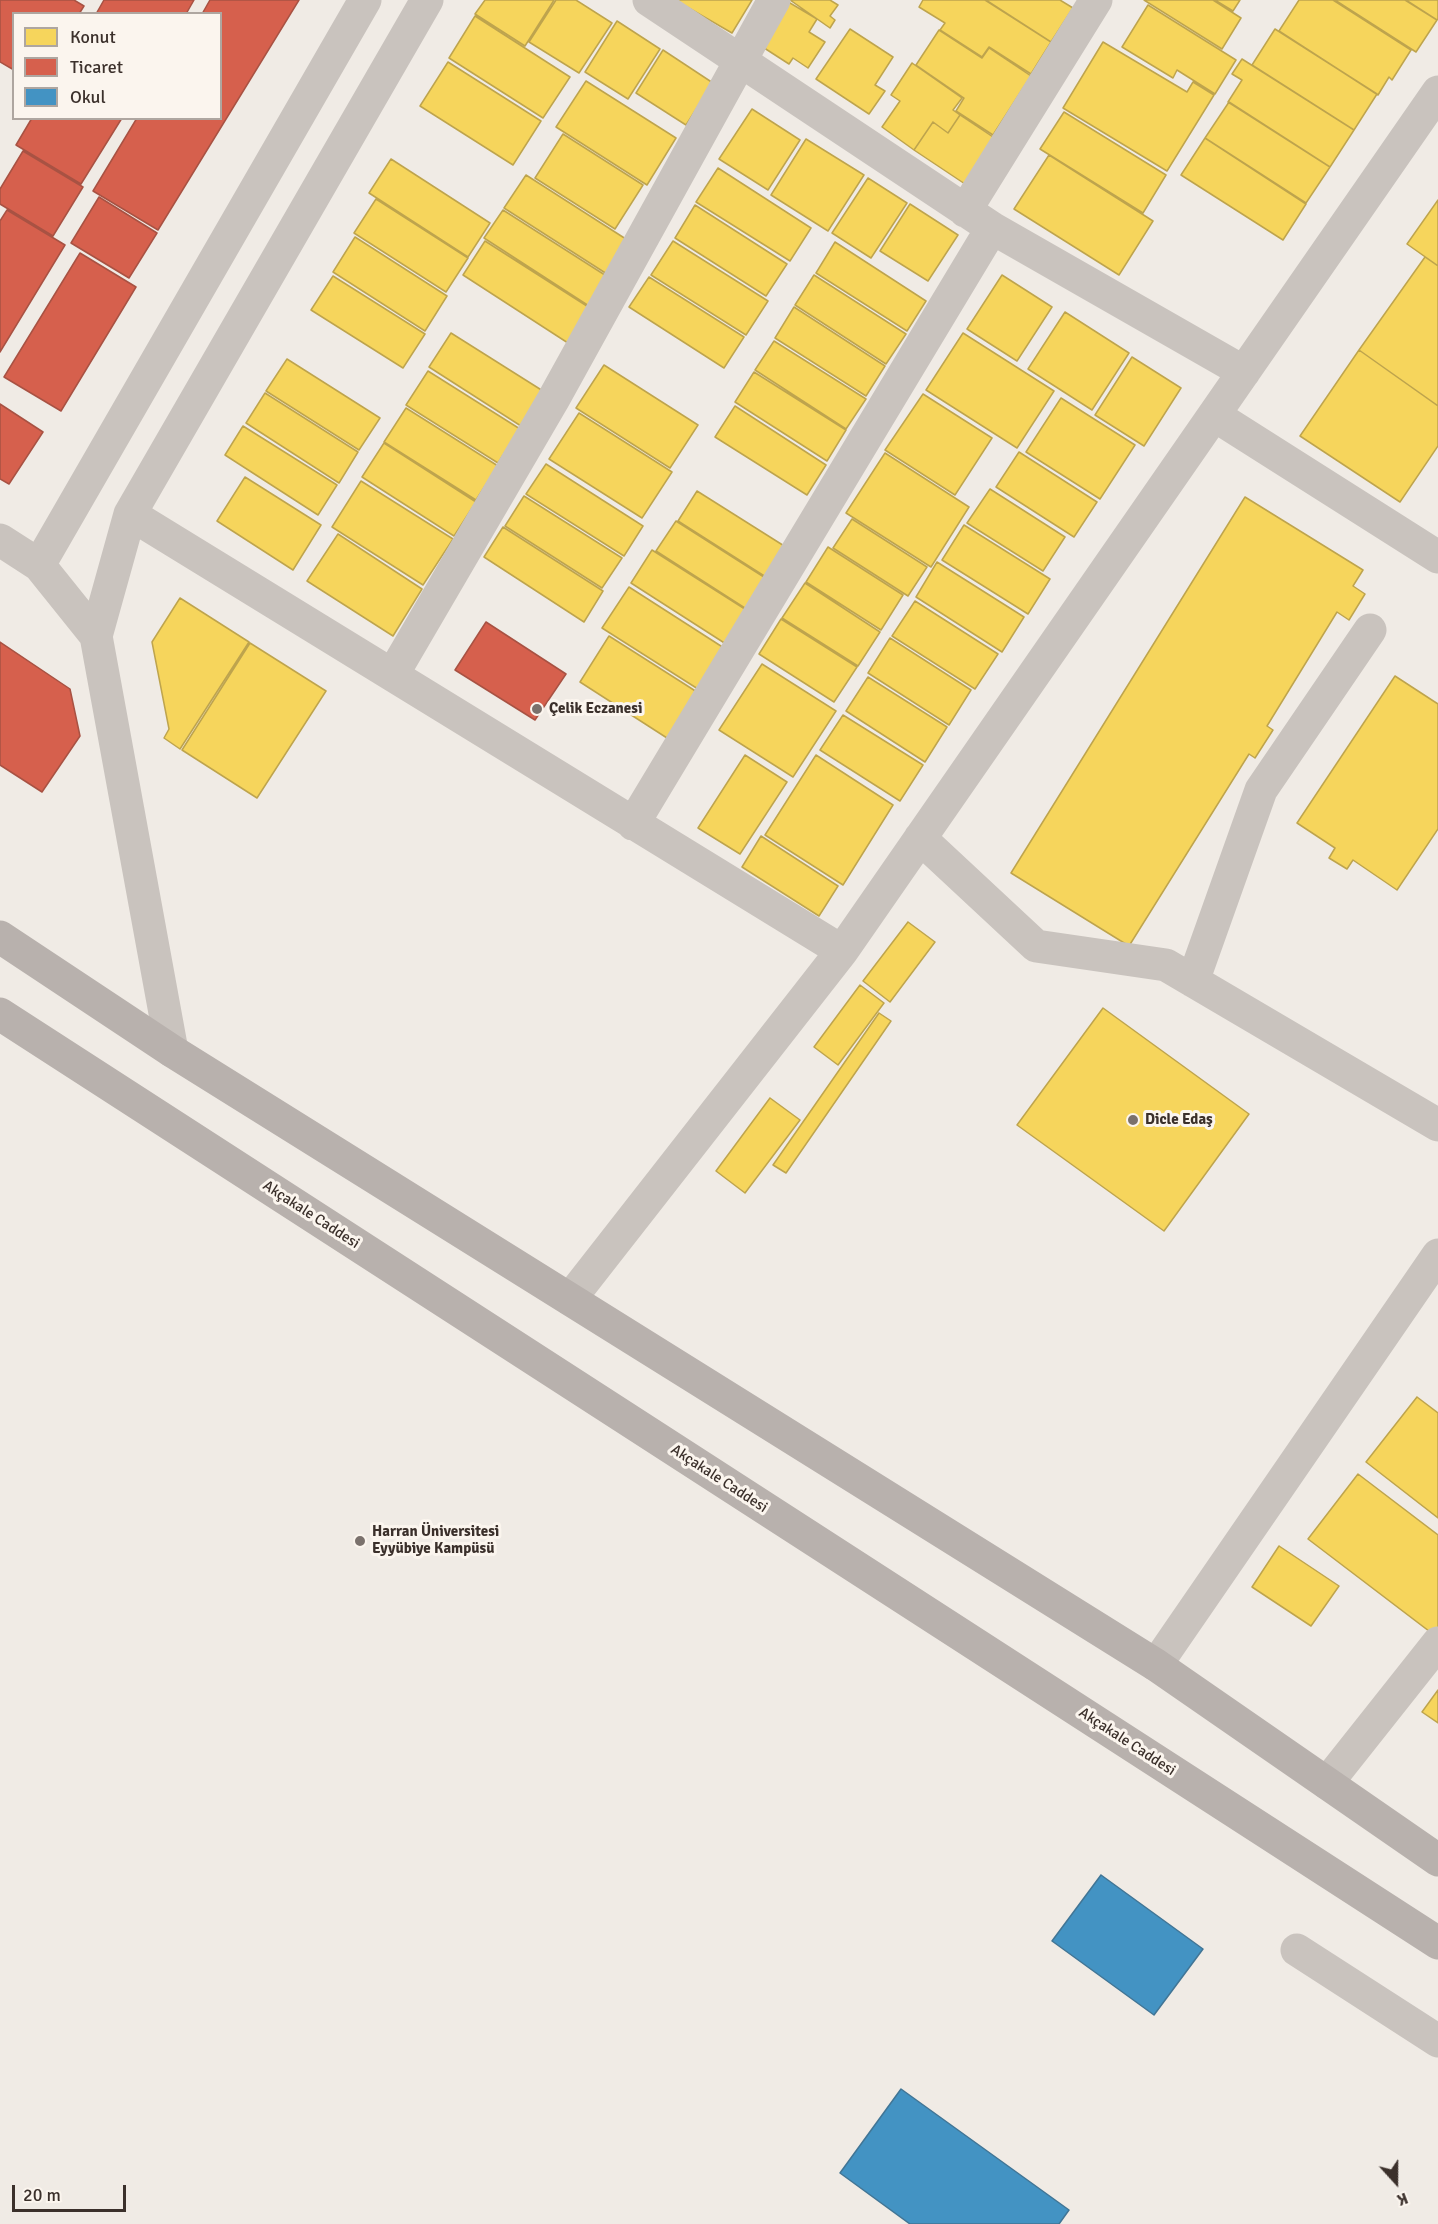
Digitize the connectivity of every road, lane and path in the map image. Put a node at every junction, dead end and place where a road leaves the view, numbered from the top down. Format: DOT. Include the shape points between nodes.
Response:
graph roads {
  1 [pos="365,0"];
  2 [pos="427,0"];
  3 [pos="649,0"];
  4 [pos="774,0"];
  5 [pos="1095,0"];
  6 [pos="739,60"];
  7 [pos="1438,92"];
  8 [pos="965,211"];
  9 [pos="992,228"];
  10 [pos="1244,372"];
  11 [pos="1214,415"];
  12 [pos="130,514"];
  13 [pos="0,540"];
  14 [pos="1438,557"];
  15 [pos="39,565"];
  16 [pos="1370,630"];
  17 [pos="96,636"];
  18 [pos="393,674"];
  19 [pos="633,824"];
  20 [pos="920,838"];
  21 [pos="0,937"];
  22 [pos="842,951"];
  23 [pos="1193,981"];
  24 [pos="0,1014"];
  25 [pos="172,1051"];
  26 [pos="1438,1125"];
  27 [pos="1438,1256"];
  28 [pos="570,1299"];
  29 [pos="1438,1642"];
  30 [pos="1156,1665"];
  31 [pos="1326,1783"];
  32 [pos="1438,1860"];
  33 [pos="1438,1943"];
  34 [pos="1297,1950"];
  35 [pos="1438,2041"];
  1 -- 15 [label="street"];
  2 -- 12 [label="street"];
  3 -- 6 [label="street"];
  4 -- 6 [label="street"];
  5 -- 8 [label="street"];
  6 -- 8 [label="street"];
  6 -- 18 [label="street" via="553,400"];
  7 -- 10 [label="street"];
  8 -- 9 [label="street"];
  9 -- 10 [label="street"];
  9 -- 19 [label="street"];
  10 -- 11 [label="street"];
  11 -- 14 [label="street"];
  11 -- 20 [label="street"];
  12 -- 17 [label="street"];
  12 -- 18 [label="street"];
  13 -- 15 [label="street"];
  15 -- 17 [label="street"];
  16 -- 23 [label="street" via="1261,790"];
  17 -- 25 [label="street"];
  18 -- 19 [label="street"];
  19 -- 22 [label="street"];
  20 -- 22 [label="street"];
  20 -- 23 [label="street" via="1036,946 1166,964"];
  21 -- 25 [label="main road"];
  22 -- 28 [label="street"];
  23 -- 26 [label="street"];
  24 -- 33 [label="main road, Akçakale Caddesi"];
  25 -- 28 [label="main road"];
  27 -- 30 [label="street"];
  28 -- 30 [label="main road"];
  29 -- 31 [label="street"];
  30 -- 31 [label="main road"];
  31 -- 32 [label="main road"];
  34 -- 35 [label="street"];
}
